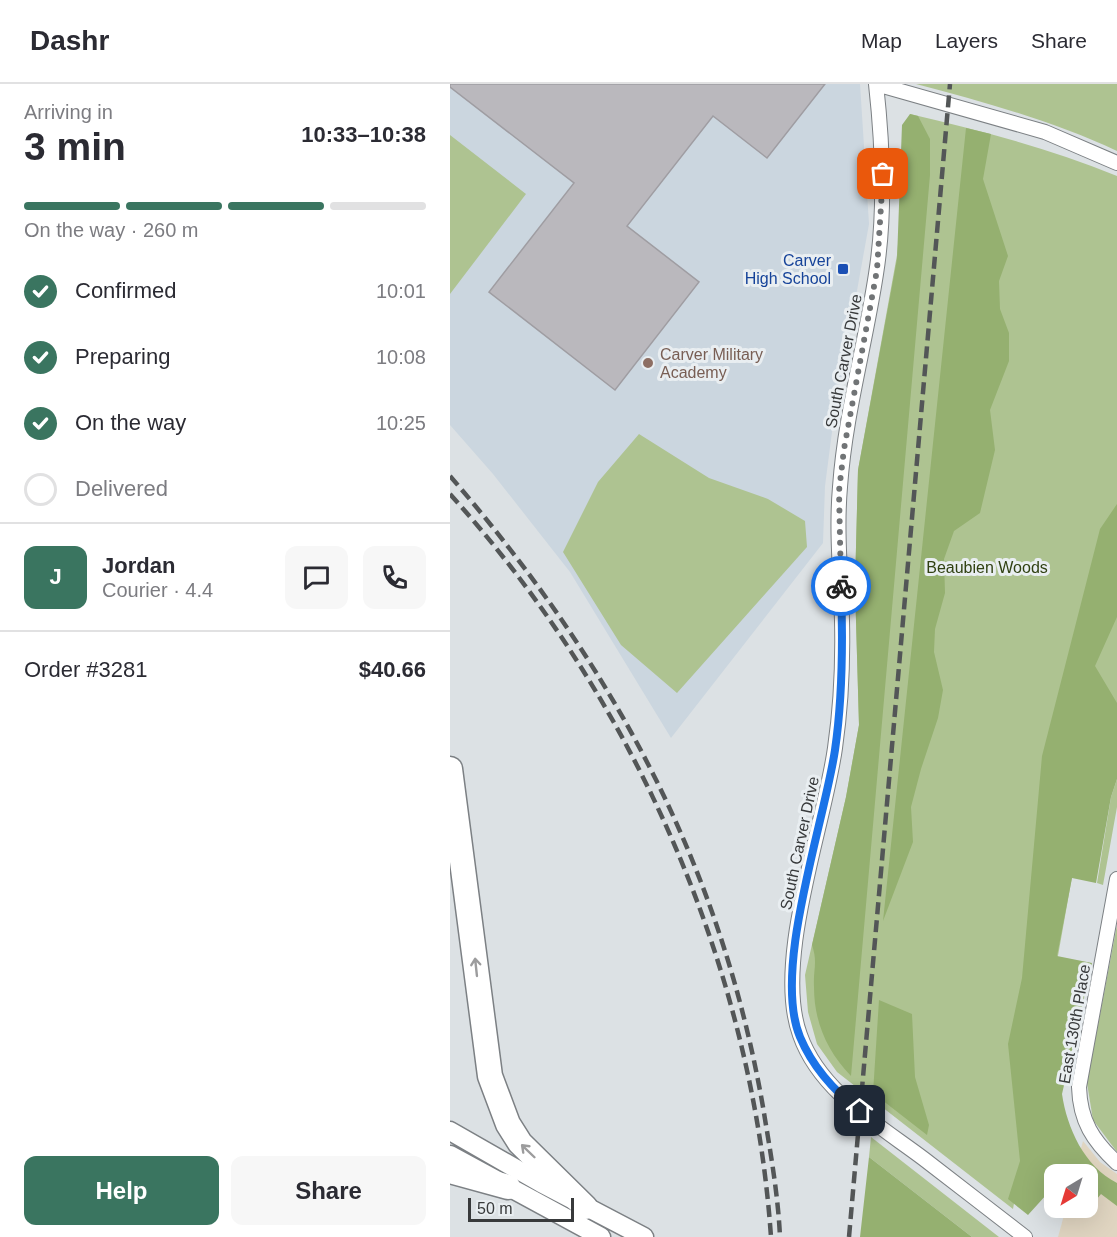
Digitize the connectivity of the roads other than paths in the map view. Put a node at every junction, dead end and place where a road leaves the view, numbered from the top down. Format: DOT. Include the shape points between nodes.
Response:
graph roads {
  1 [pos="876,84"];
  2 [pos="1117,163"];
  3 [pos="450,769"];
  4 [pos="1117,879"];
  5 [pos="450,1131"];
  6 [pos="450,1155"];
  7 [pos="1117,1163"];
  8 [pos="450,1171"];
  9 [pos="508,1187"];
  10 [pos="585,1207"];
  11 [pos="601,1237"];
  12 [pos="644,1237"];
  13 [pos="1025,1237"];
  1 -- 2 [label="street" via="1045,132"];
  1 -- 13 [label="street, South Carver Drive" via="882,135 882,216 876,276 839,491 840,709 829,785 794,948 794,1015 810,1058 841,1095"];
  10 -- 3 [label="highway, one-way" via="520,1143 508,1124 490,1076"];
  4 -- 7 [label="street, East 130th Place" via="1079,1087 1080,1110 1101,1148"];
  5 -- 10 [label="main road"];
  6 -- 9 [label="main road"];
  8 -- 9 [label="highway"];
  9 -- 11 [label="main road"];
  10 -- 12 [label="main road"];
}
